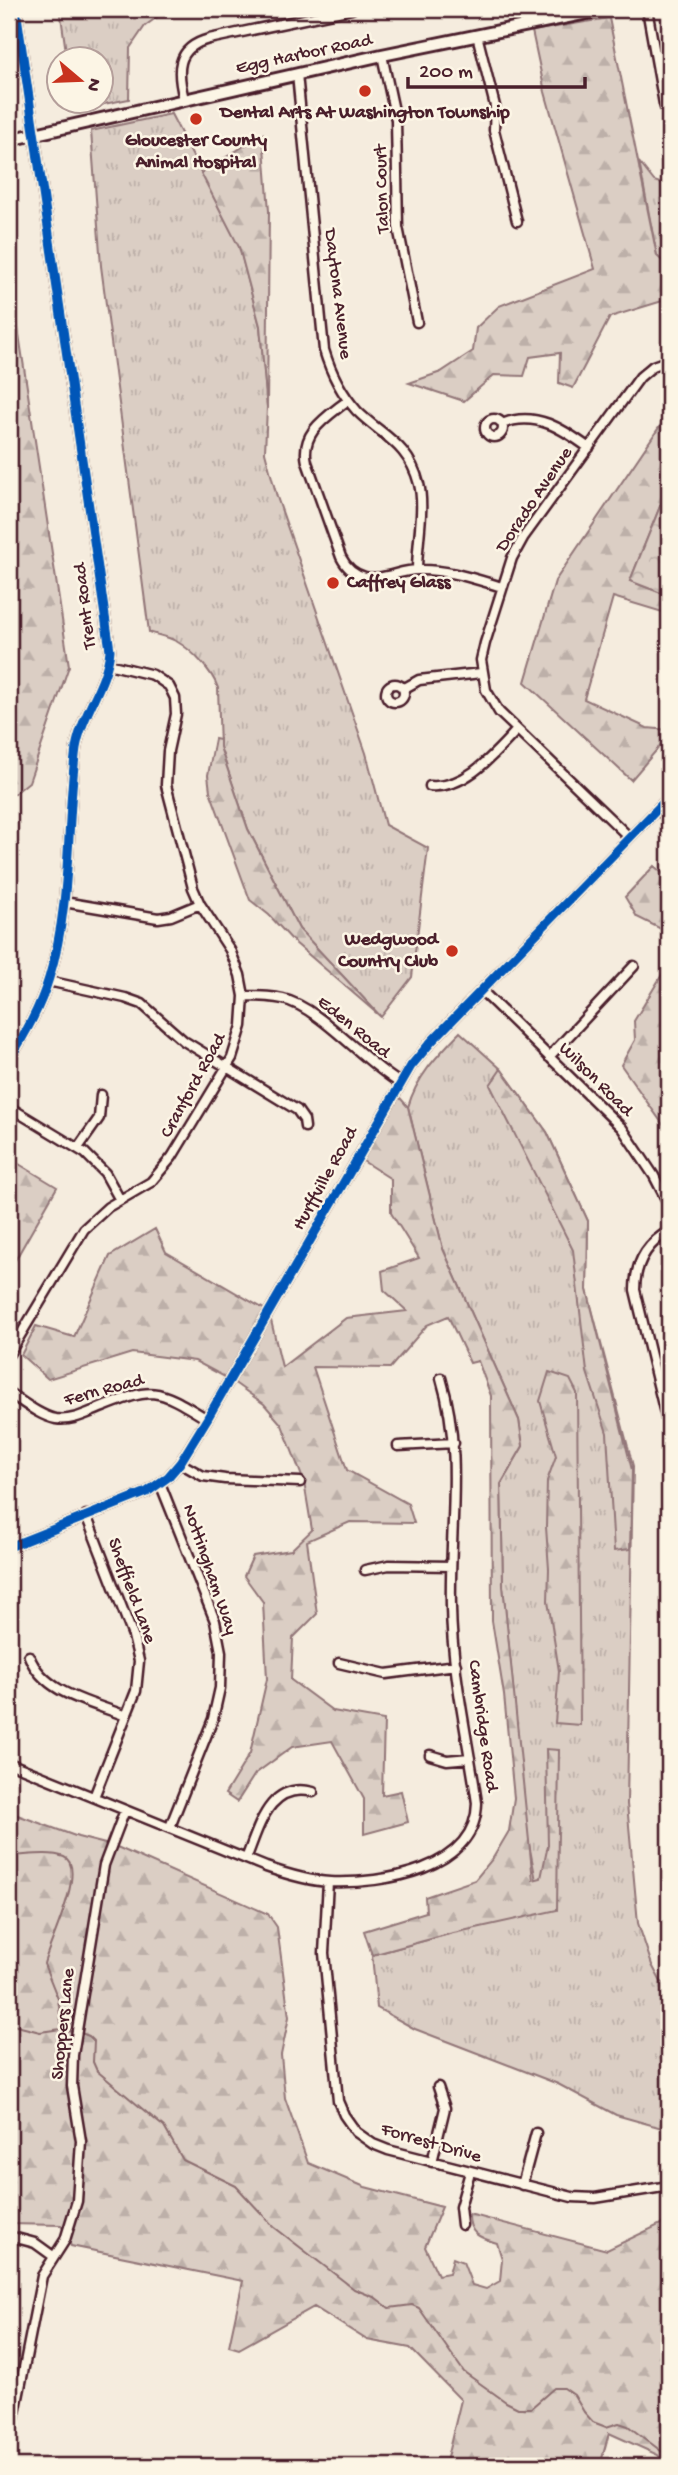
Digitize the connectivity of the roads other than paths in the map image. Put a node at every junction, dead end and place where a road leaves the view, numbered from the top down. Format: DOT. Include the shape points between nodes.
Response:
graph roads {
  1 [pos="16,9"];
  2 [pos="352,9"];
  3 [pos="607,9"];
  4 [pos="647,9"];
  5 [pos="477,35"];
  6 [pos="382,55"];
  7 [pos="669,69"];
  8 [pos="658,71"];
  9 [pos="297,74"];
  10 [pos="184,99"];
  11 [pos="669,120"];
  12 [pos="36,134"];
  13 [pos="9,140"];
  14 [pos="517,221"];
  15 [pos="417,322"];
  16 [pos="669,360"];
  17 [pos="348,400"];
  18 [pos="502,424"];
  19 [pos="589,448"];
  20 [pos="416,570"];
  21 [pos="502,587"];
  22 [pos="108,664"];
  23 [pos="481,673"];
  24 [pos="403,689"];
  25 [pos="517,730"];
  26 [pos="430,786"];
  27 [pos="669,797"];
  28 [pos="658,809"];
  29 [pos="669,820"];
  30 [pos="629,837"];
  31 [pos="64,902"];
  32 [pos="200,904"];
  33 [pos="634,966"];
  34 [pos="48,981"];
  35 [pos="482,991"];
  36 [pos="244,996"];
  37 [pos="549,1057"];
  38 [pos="9,1060"];
  39 [pos="227,1067"];
  40 [pos="400,1083"];
  41 [pos="101,1094"];
  42 [pos="9,1107"];
  43 [pos="304,1127"];
  44 [pos="78,1149"];
  45 [pos="120,1200"];
  46 [pos="669,1205"];
  47 [pos="669,1231"];
  48 [pos="9,1354"];
  49 [pos="441,1378"];
  50 [pos="9,1393"];
  51 [pos="207,1419"];
  52 [pos="669,1430"];
  53 [pos="454,1443"];
  54 [pos="398,1446"];
  55 [pos="180,1463"];
  56 [pos="300,1482"];
  57 [pos="160,1483"];
  58 [pos="86,1516"];
  59 [pos="9,1544"];
  60 [pos="451,1566"];
  61 [pos="365,1570"];
  62 [pos="29,1656"];
  63 [pos="339,1663"];
  64 [pos="456,1665"];
  65 [pos="126,1716"];
  66 [pos="430,1755"];
  67 [pos="470,1758"];
  68 [pos="9,1763"];
  69 [pos="313,1791"];
  70 [pos="94,1797"];
  71 [pos="125,1810"];
  72 [pos="170,1827"];
  73 [pos="246,1859"];
  74 [pos="328,1882"];
  75 [pos="438,2087"];
  76 [pos="536,2133"];
  77 [pos="432,2162"];
  78 [pos="470,2172"];
  79 [pos="522,2185"];
  80 [pos="669,2186"];
  81 [pos="462,2225"];
  82 [pos="9,2236"];
  83 [pos="53,2256"];
  84 [pos="9,2444"];
  1 -- 12 [label="street, Trent Road"];
  2 -- 10 [label="street" via="195,44 180,66"];
  3 -- 5 [label="main road, Egg Harbor Road"];
  4 -- 8 [label="street"];
  5 -- 6 [label="main road, Egg Harbor Road"];
  5 -- 14 [label="street"];
  6 -- 9 [label="main road, Egg Harbor Road"];
  6 -- 15 [label="street, Talon Court" via="396,120 398,227"];
  7 -- 8 [label="street"];
  8 -- 11 [label="street"];
  9 -- 10 [label="main road, Egg Harbor Road"];
  9 -- 17 [label="street, Daytona Avenue" via="324,349"];
  10 -- 12 [label="main road, Egg Harbor Road"];
  12 -- 13 [label="main road, Egg Harbor Road"];
  12 -- 22 [label="street, Trent Road" via="109,630"];
  16 -- 19 [label="street, Dorado Avenue" via="643,374"];
  17 -- 20 [label="street, Daytona Avenue" via="394,441 414,470 421,496"];
  17 -- 20 [label="street" via="314,428 305,449 341,557 351,570 366,578"];
  18 -- 19 [label="street" via="525,418 547,422"];
  19 -- 21 [label="street, Dorado Avenue" via="517,548"];
  20 -- 21 [label="street" via="457,574"];
  21 -- 23 [label="street, Dorado Avenue" via="483,649"];
  22 -- 31 [label="street, Trent Road" via="77,740"];
  22 -- 32 [label="street, Cranford Road" via="153,675 169,686 175,698 166,785"];
  23 -- 24 [label="street" via="419,680"];
  23 -- 25 [label="street" via="491,701"];
  25 -- 26 [label="street" via="462,779"];
  25 -- 30 [label="street"];
  27 -- 28 [label="street, Hurffville Road"];
  28 -- 29 [label="street"];
  28 -- 30 [label="street, Hurffville Road"];
  30 -- 35 [label="street, Hurffville Road"];
  31 -- 32 [label="street" via="158,918"];
  31 -- 34 [label="street, Trent Road"];
  32 -- 36 [label="street, Cranford Road" via="230,950"];
  33 -- 37 [label="street"];
  34 -- 38 [label="street, Trent Road"];
  34 -- 39 [label="street" via="136,1001 184,1041"];
  35 -- 37 [label="street, Wilson Road"];
  35 -- 40 [label="street, Hurffville Road" via="423,1051"];
  36 -- 39 [label="street, Cranford Road" via="241,1034"];
  36 -- 40 [label="street, Eden Road" via="299,1005"];
  37 -- 46 [label="street, Wilson Road" via="622,1128"];
  39 -- 43 [label="street" via="297,1110"];
  39 -- 45 [label="street, Cranford Road" via="162,1170"];
  40 -- 51 [label="street, Hurffville Road"];
  41 -- 44 [label="street" via="99,1118"];
  42 -- 44 [label="street"];
  44 -- 45 [label="street" via="105,1172"];
  45 -- 48 [label="street, Cranford Road" via="84,1229"];
  47 -- 52 [label="street" via="641,1258 635,1290"];
  49 -- 53 [label="street, Cambridge Road"];
  50 -- 51 [label="street, Fern Road" via="44,1414 63,1419 134,1395 157,1393"];
  51 -- 55 [label="street, Hurffville Road"];
  53 -- 54 [label="street"];
  53 -- 60 [label="street, Cambridge Road"];
  55 -- 56 [label="street" via="203,1476"];
  55 -- 57 [label="street, Hurffville Road"];
  57 -- 58 [label="street, Hurffville Road"];
  57 -- 72 [label="street, Nottingham Way" via="215,1621 221,1652 213,1719"];
  58 -- 59 [label="street, Hurffville Road"];
  58 -- 65 [label="street, Sheffield Lane" via="138,1654 138,1683"];
  60 -- 61 [label="street" via="388,1564"];
  60 -- 64 [label="street, Cambridge Road"];
  62 -- 65 [label="street" via="37,1674 55,1689"];
  63 -- 64 [label="street" via="386,1674"];
  64 -- 67 [label="street, Cambridge Road"];
  65 -- 70 [label="street, Sheffield Lane"];
  66 -- 67 [label="street" via="447,1760"];
  67 -- 74 [label="street, Cambridge Road" via="477,1811 471,1832 456,1850 407,1872"];
  68 -- 70 [label="street, Cambridge Road"];
  69 -- 73 [label="street" via="294,1790 272,1803"];
  70 -- 71 [label="street, Cambridge Road"];
  71 -- 72 [label="street, Cambridge Road"];
  71 -- 83 [label="street, Shoppers Lane" via="106,1857 76,2031 71,2078 80,2141 75,2211 65,2240"];
  72 -- 73 [label="street, Cambridge Road"];
  73 -- 74 [label="street, Cambridge Road"];
  74 -- 77 [label="street, Forrest Drive" via="324,1953 340,2109 367,2141"];
  75 -- 77 [label="street" via="445,2108"];
  76 -- 79 [label="street"];
  77 -- 78 [label="street, Forrest Drive"];
  78 -- 79 [label="street, Forrest Drive"];
  78 -- 81 [label="street" via="460,2207"];
  79 -- 80 [label="street, Forrest Drive" via="587,2198"];
  82 -- 83 [label="street" via="35,2243"];
  83 -- 84 [label="street, Shoppers Lane" via="42,2276"];
}
